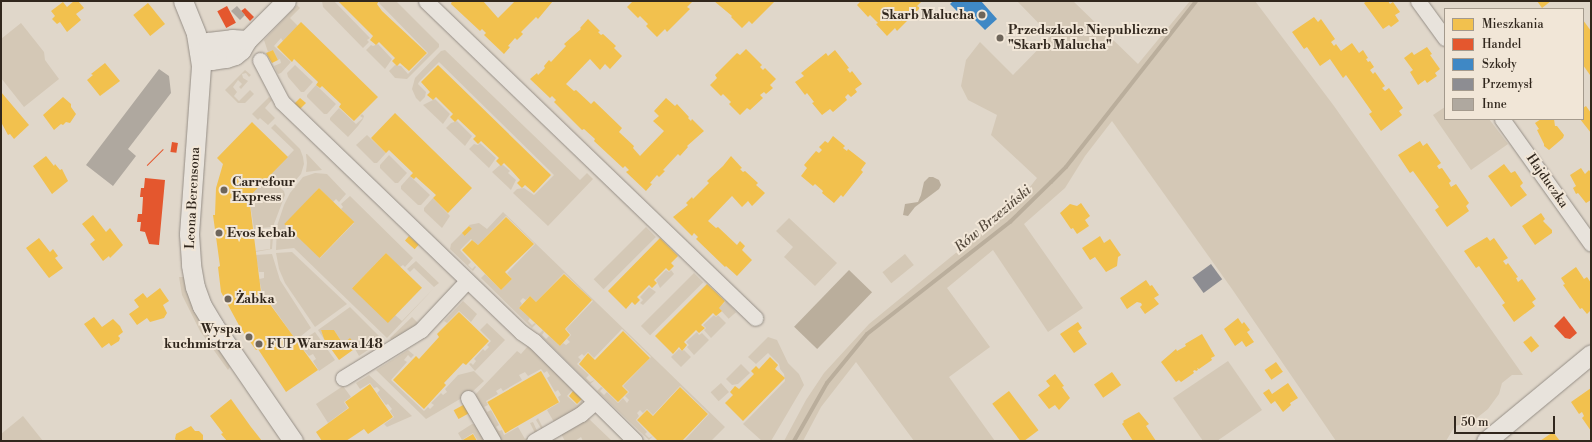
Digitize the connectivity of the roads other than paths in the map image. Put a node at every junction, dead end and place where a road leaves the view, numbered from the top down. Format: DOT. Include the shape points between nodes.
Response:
graph roads {
  1 [pos="183,1"];
  2 [pos="286,1"];
  3 [pos="426,1"];
  4 [pos="1418,1"];
  5 [pos="1444,37"];
  6 [pos="199,51"];
  7 [pos="260,60"];
  8 [pos="1503,120"];
  9 [pos="1591,244"];
  10 [pos="467,281"];
  11 [pos="754,318"];
  12 [pos="1591,354"];
  13 [pos="343,378"];
  14 [pos="468,398"];
  15 [pos="595,402"];
  16 [pos="293,441"];
  17 [pos="494,441"];
  18 [pos="534,441"];
  19 [pos="635,441"];
  20 [pos="1486,441"];
  1 -- 6 [label="street, Leona Berensona" via="193,23"];
  2 -- 6 [label="street" via="247,40 241,50 226,58 211,60"];
  3 -- 11 [label="street"];
  4 -- 5 [label="street"];
  6 -- 16 [label="street, Leona Berensona" via="201,66 198,131 189,234 195,287 202,306 214,326"];
  7 -- 10 [label="street" via="269,89"];
  8 -- 9 [label="street, Hajduczka"];
  10 -- 13 [label="street" via="421,330"];
  10 -- 15 [label="street" via="534,341"];
  12 -- 20 [label="street"];
  14 -- 17 [label="street"];
  15 -- 18 [label="street" via="580,414"];
  15 -- 19 [label="street"];
}
